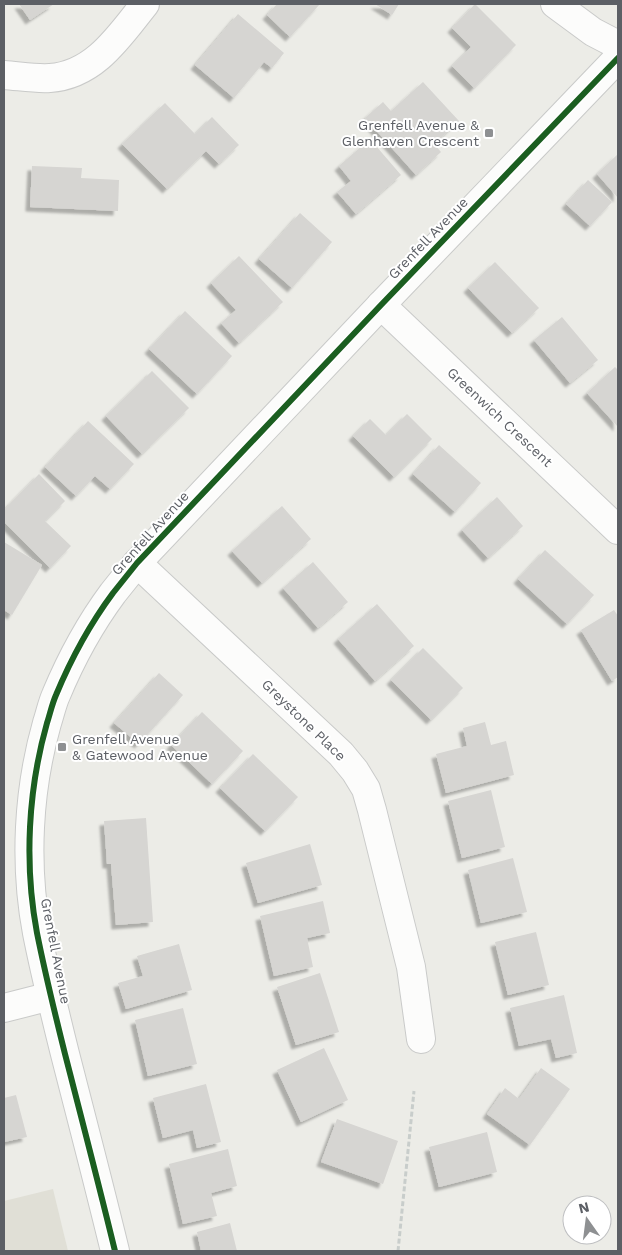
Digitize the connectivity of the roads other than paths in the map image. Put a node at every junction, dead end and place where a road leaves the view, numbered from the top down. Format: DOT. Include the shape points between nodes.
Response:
graph roads {
  1 [pos="145,4"];
  2 [pos="555,4"];
  3 [pos="618,44"];
  4 [pos="618,58"];
  5 [pos="4,75"];
  6 [pos="381,305"];
  7 [pos="618,530"];
  8 [pos="137,564"];
  9 [pos="51,996"];
  10 [pos="4,1008"];
  11 [pos="421,1039"];
  12 [pos="115,1251"];
  1 -- 5 [label="street" via="111,46 88,67 52,78"];
  2 -- 3 [label="street" via="593,32"];
  4 -- 6 [label="street, Grenfell Avenue"];
  6 -- 7 [label="street, Greenwich Crescent"];
  6 -- 8 [label="street, Grenfell Avenue"];
  8 -- 9 [label="street, Grenfell Avenue" via="90,626 55,696 42,742 34,784 30,865 37,931"];
  8 -- 11 [label="street, Greystone Place" via="341,754 366,789 411,967"];
  9 -- 10 [label="street"];
  9 -- 12 [label="street, Grenfell Avenue"];
}
